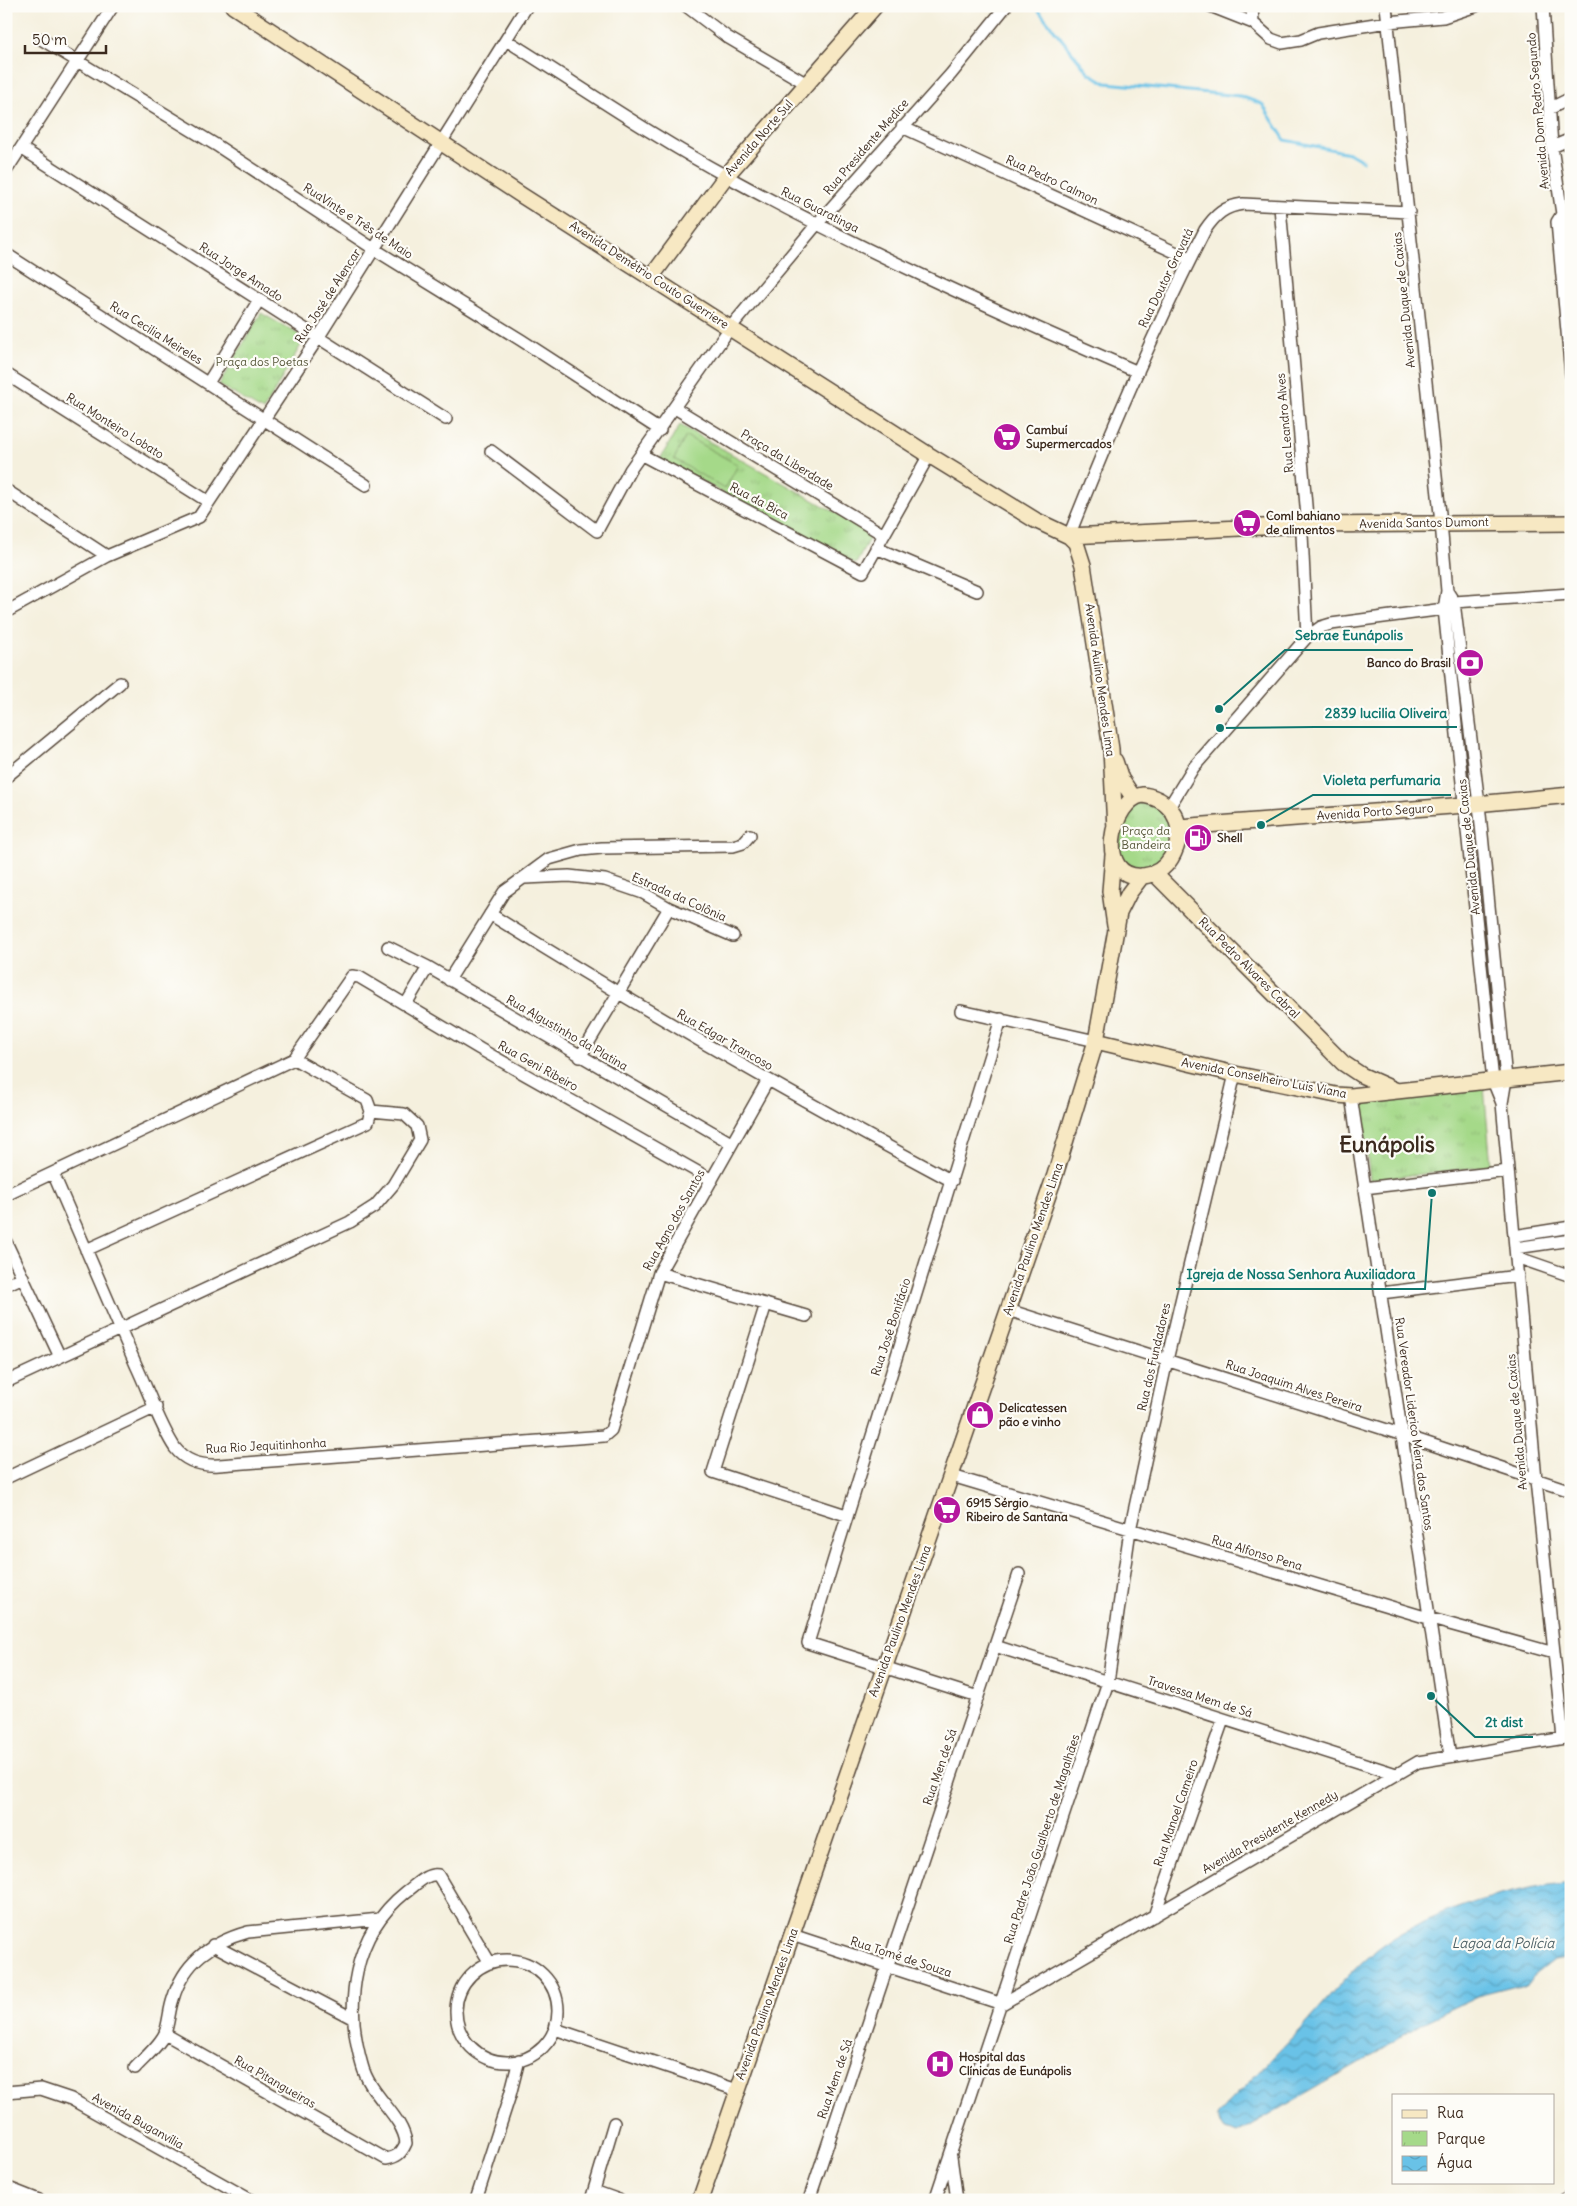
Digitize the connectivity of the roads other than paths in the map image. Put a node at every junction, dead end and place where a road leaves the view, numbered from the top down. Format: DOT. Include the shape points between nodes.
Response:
graph roads {
  1 [pos="113,6"];
  2 [pos="234,6"];
  3 [pos="527,6"];
  4 [pos="686,6"];
  5 [pos="875,6"];
  6 [pos="1006,6"];
  7 [pos="1210,6"];
  8 [pos="1252,6"];
  9 [pos="1386,6"];
  10 [pos="1476,6"];
  11 [pos="1543,6"];
  12 [pos="1388,22"];
  13 [pos="1252,23"];
  14 [pos="41,39"];
  15 [pos="506,40"];
  16 [pos="78,61"];
  17 [pos="807,84"];
  18 [pos="1571,98"];
  19 [pos="1549,109"];
  20 [pos="902,127"];
  21 [pos="1571,138"];
  22 [pos="441,142"];
  23 [pos="1552,147"];
  24 [pos="21,148"];
  25 [pos="6,171"];
  26 [pos="726,176"];
  27 [pos="1280,207"];
  28 [pos="1409,212"];
  29 [pos="1564,219"];
  30 [pos="817,224"];
  31 [pos="374,249"];
  32 [pos="6,254"];
  33 [pos="1571,258"];
  34 [pos="1190,259"];
  35 [pos="652,276"];
  36 [pos="259,300"];
  37 [pos="730,328"];
  38 [pos="318,338"];
  39 [pos="1569,346"];
  40 [pos="1138,372"];
  41 [pos="6,374"];
  42 [pos="1571,375"];
  43 [pos="208,383"];
  44 [pos="675,408"];
  45 [pos="446,418"];
  46 [pos="263,419"];
  47 [pos="660,430"];
  48 [pos="491,451"];
  49 [pos="642,455"];
  50 [pos="929,455"];
  51 [pos="366,485"];
  52 [pos="6,490"];
  53 [pos="210,502"];
  54 [pos="1440,522"];
  55 [pos="1571,523"];
  56 [pos="1306,525"];
  57 [pos="884,535"];
  58 [pos="1068,536"];
  59 [pos="876,548"];
  60 [pos="107,556"];
  61 [pos="977,591"];
  62 [pos="1447,591"];
  63 [pos="1571,594"];
  64 [pos="1454,602"];
  65 [pos="1444,609"];
  66 [pos="6,612"];
  67 [pos="1307,637"];
  68 [pos="120,683"];
  69 [pos="1111,749"];
  70 [pos="6,778"];
  71 [pos="1571,795"];
  72 [pos="1133,797"];
  73 [pos="1472,805"];
  74 [pos="1169,808"];
  75 [pos="1178,827"];
  76 [pos="1115,829"];
  77 [pos="750,835"];
  78 [pos="1113,854"];
  79 [pos="1149,875"];
  80 [pos="525,878"];
  81 [pos="668,908"];
  82 [pos="490,914"];
  83 [pos="1116,928"];
  84 [pos="733,936"];
  85 [pos="388,947"];
  86 [pos="428,967"];
  87 [pos="449,980"];
  88 [pos="617,994"];
  89 [pos="406,1004"];
  90 [pos="961,1010"];
  91 [pos="1001,1019"];
  92 [pos="1096,1041"];
  93 [pos="580,1057"];
  94 [pos="294,1059"];
  95 [pos="1343,1063"];
  96 [pos="1571,1072"];
  97 [pos="1235,1074"];
  98 [pos="768,1080"];
  99 [pos="1500,1080"];
  100 [pos="1395,1090"];
  101 [pos="1351,1096"];
  102 [pos="371,1111"];
  103 [pos="731,1144"];
  104 [pos="1508,1171"];
  105 [pos="53,1173"];
  106 [pos="712,1180"];
  107 [pos="952,1181"];
  108 [pos="1364,1188"];
  109 [pos="6,1195"];
  110 [pos="1571,1227"];
  111 [pos="1514,1236"];
  112 [pos="1571,1240"];
  113 [pos="6,1242"];
  114 [pos="86,1250"];
  115 [pos="1516,1252"];
  116 [pos="659,1272"];
  117 [pos="1518,1276"];
  118 [pos="1571,1276"];
  119 [pos="23,1277"];
  120 [pos="6,1285"];
  121 [pos="1381,1293"];
  122 [pos="766,1304"];
  123 [pos="1008,1310"];
  124 [pos="806,1316"];
  125 [pos="120,1330"];
  126 [pos="60,1357"];
  127 [pos="1167,1360"];
  128 [pos="6,1382"];
  129 [pos="156,1407"];
  130 [pos="1403,1435"];
  131 [pos="604,1436"];
  132 [pos="952,1476"];
  133 [pos="6,1478"];
  134 [pos="1536,1480"];
  135 [pos="1571,1491"];
  136 [pos="846,1515"];
  137 [pos="1130,1530"];
  138 [pos="1019,1574"];
  139 [pos="1428,1618"];
  140 [pos="995,1646"];
  141 [pos="1554,1653"];
  142 [pos="884,1667"];
  143 [pos="1108,1682"];
  144 [pos="978,1697"];
  145 [pos="1223,1720"];
  146 [pos="1567,1738"];
  147 [pos="1450,1756"];
  148 [pos="1396,1774"];
  149 [pos="1154,1916"];
  150 [pos="380,1919"];
  151 [pos="792,1935"];
  152 [pos="213,1945"];
  153 [pos="490,1963"];
  154 [pos="887,1968"];
  155 [pos="1002,2004"];
  156 [pos="352,2018"];
  157 [pos="555,2029"];
  158 [pos="164,2034"];
  159 [pos="519,2060"];
  160 [pos="135,2068"];
  161 [pos="736,2090"];
  162 [pos="6,2092"];
  163 [pos="614,2122"];
  164 [pos="951,2154"];
  165 [pos="6,2187"];
  166 [pos="1571,2194"];
  167 [pos="592,2196"];
  168 [pos="39,2200"];
  169 [pos="251,2200"];
  170 [pos="476,2200"];
  171 [pos="619,2200"];
  172 [pos="700,2200"];
  173 [pos="809,2200"];
  174 [pos="936,2200"];
  175 [pos="957,2200"];
  176 [pos="1564,2200"];
  1 -- 16 [label="street"];
  2 -- 22 [label="main road, Avenida Demétrio Couto Guerriere"];
  3 -- 15 [label="street, Rua José de Alencar"];
  4 -- 17 [label="street" via="727,37"];
  5 -- 17 [label="main road, Avenida Norte Sul"];
  6 -- 20 [label="street, Rua Presidente Medice" via="951,74"];
  7 -- 13 [label="street"];
  8 -- 13 [label="street"];
  9 -- 12 [label="street, Avenida Duque de Caxias"];
  10 -- 12 [label="street" via="1443,17"];
  11 -- 19 [label="street, Avenida Dom Pedro Segundo"];
  12 -- 13 [label="street" via="1318,33 1282,43 1271,39"];
  12 -- 28 [label="street, Avenida Duque de Caxias"];
  14 -- 16 [label="street, RuaVinte e Três de Maio"];
  15 -- 22 [label="street, Rua José de Alencar"];
  15 -- 26 [label="street, Rua Guaratinga"];
  16 -- 24 [label="street"];
  16 -- 31 [label="street, RuaVinte e Três de Maio" via="216,145"];
  17 -- 26 [label="main road, Avenida Norte Sul"];
  18 -- 19 [label="street"];
  19 -- 23 [label="street, Avenida Dom Pedro Segundo"];
  20 -- 30 [label="street, Rua Presidente Medice"];
  20 -- 34 [label="street, Rua Pedro Calmon"];
  21 -- 23 [label="street"];
  22 -- 31 [label="street, Rua José de Alencar"];
  22 -- 35 [label="main road, Avenida Demétrio Couto Guerriere"];
  23 -- 29 [label="street, Avenida Dom Pedro Segundo"];
  24 -- 25 [label="street"];
  24 -- 36 [label="street, Rua Jorge Amado"];
  26 -- 30 [label="street, Rua Guaratinga"];
  26 -- 35 [label="main road, Avenida Norte Sul"];
  27 -- 28 [label="street, Rua Doutor Gravatá"];
  27 -- 34 [label="street, Rua Doutor Gravatá" via="1243,204 1221,211 1205,230"];
  27 -- 56 [label="street, Rua Leandro Alves"];
  28 -- 54 [label="street, Avenida Duque de Caxias"];
  29 -- 33 [label="street"];
  29 -- 39 [label="street"];
  30 -- 37 [label="street, Rua Presidente Medice"];
  30 -- 40 [label="street, Rua Guaratinga" via="970,299"];
  31 -- 38 [label="street, Rua José de Alencar"];
  31 -- 47 [label="street, RuaVinte e Três de Maio"];
  32 -- 43 [label="street, Rua Cecilia Meireles"];
  34 -- 40 [label="street, Rua Doutor Gravatá"];
  35 -- 37 [label="main road, Avenida Demétrio Couto Guerriere"];
  36 -- 38 [label="street, Rua Jorge Amado"];
  36 -- 43 [label="street"];
  37 -- 44 [label="street, Rua Presidente Medice"];
  37 -- 50 [label="main road, Avenida Demétrio Couto Guerriere"];
  38 -- 45 [label="street, Rua Jorge Amado"];
  38 -- 46 [label="street, Rua José de Alencar"];
  39 -- 42 [label="street"];
  40 -- 58 [label="street, Rua Doutor Gravatá"];
  41 -- 53 [label="street, Rua Monteiro Lobato"];
  43 -- 46 [label="street, Rua Cecilia Meireles"];
  44 -- 47 [label="street, Rua Presidente Medice"];
  44 -- 57 [label="street, Praça da Liberdade"];
  46 -- 51 [label="street, Rua Cecilia Meireles"];
  46 -- 53 [label="street, Rua José de Alencar"];
  47 -- 49 [label="street, Rua Presidente Medice"];
  48 -- 49 [label="street, Rua Presidente Medice" via="597,531 630,470"];
  49 -- 59 [label="street, Rua da Bica" via="863,572"];
  50 -- 57 [label="street"];
  50 -- 58 [label="main road, Avenida Demétrio Couto Guerriere" via="1035,520"];
  52 -- 60 [label="street"];
  53 -- 60 [label="street, Rua José de Alencar" via="199,517"];
  54 -- 55 [label="main road, Avenida Santos Dumont"];
  54 -- 56 [label="main road, Avenida Santos Dumont"];
  54 -- 62 [label="street, Avenida Duque de Caxias"];
  56 -- 58 [label="main road, Avenida Santos Dumont"];
  56 -- 67 [label="street, Rua Leandro Alves" via="1302,534"];
  57 -- 59 [label="street"];
  58 -- 69 [label="main road, Avenida Aulino Mendes Lima" via="1076,543 1084,565"];
  59 -- 61 [label="street"];
  60 -- 66 [label="street, Rua José de Alencar"];
  62 -- 64 [label="street, Avenida Duque de Caxias"];
  62 -- 65 [label="street, Avenida Duque de Caxias"];
  63 -- 64 [label="street"];
  64 -- 65 [label="street"];
  64 -- 73 [label="street, Avenida Duque de Caxias"];
  65 -- 67 [label="street" via="1331,624"];
  65 -- 73 [label="street, Avenida Duque de Caxias"];
  67 -- 74 [label="street" via="1193,768"];
  68 -- 70 [label="street"];
  69 -- 72 [label="main road" via="1121,779"];
  69 -- 76 [label="main road, Avenida Aulino Mendes Lima"];
  71 -- 73 [label="main road, Avenida Porto Seguro"];
  72 -- 74 [label="main road" via="1154,797"];
  72 -- 76 [label="main road" via="1124,807"];
  73 -- 75 [label="main road, Avenida Porto Seguro"];
  73 -- 99 [label="street, Avenida Duque de Caxias"];
  74 -- 75 [label="main road" via="1178,821"];
  75 -- 79 [label="main road" via="1174,854 1163,868"];
  76 -- 78 [label="main road"];
  77 -- 80 [label="street" via="743,843 733,846 632,846 581,850 549,859"];
  78 -- 79 [label="main road" via="1121,871 1126,874"];
  78 -- 83 [label="main road" via="1110,891"];
  79 -- 83 [label="main road" via="1124,902"];
  79 -- 95 [label="main road, Rua Pedro Alvares Cabral"];
  80 -- 81 [label="street, Estrada da Colônia" via="569,876 605,880 642,893"];
  80 -- 82 [label="street" via="504,892"];
  81 -- 84 [label="street, Estrada da Colônia"];
  81 -- 88 [label="street"];
  82 -- 87 [label="street"];
  82 -- 88 [label="street, Rua Edgar Trancoso"];
  83 -- 92 [label="main road"];
  85 -- 86 [label="street, Rua Algustinho da Platina"];
  86 -- 87 [label="street, Rua Algustinho da Platina"];
  86 -- 89 [label="street"];
  87 -- 93 [label="street, Rua Algustinho da Platina"];
  88 -- 93 [label="street"];
  88 -- 98 [label="street, Rua Edgar Trancoso"];
  89 -- 94 [label="street, Rua Geni Ribeiro" via="352,976"];
  89 -- 106 [label="street, Rua Geni Ribeiro"];
  90 -- 91 [label="street, Avenida Conselheiro Luis Viana"];
  91 -- 92 [label="street, Avenida Conselheiro Luis Viana"];
  91 -- 107 [label="street, Rua José Bonifácio"];
  92 -- 97 [label="main road, Avenida Conselheiro Luis Viana"];
  92 -- 123 [label="main road, Avenida Paulino Mendes Lima" via="1055,1175"];
  93 -- 103 [label="street, Rua Algustinho da Platina"];
  94 -- 102 [label="street" via="367,1100"];
  94 -- 105 [label="street"];
  95 -- 100 [label="main road, Rua Pedro Alvares Cabral"];
  95 -- 101 [label="main road, Rua Pedro Alvares Cabral" via="1351,1079"];
  96 -- 99 [label="main road, Avenida Conselheiro Luis Viana"];
  97 -- 101 [label="main road, Avenida Conselheiro Luis Viana"];
  97 -- 127 [label="street, Rua dos Fundadores"];
  98 -- 103 [label="street, Rua Agno dos Santos"];
  98 -- 107 [label="street, Rua Edgar Trancoso"];
  99 -- 100 [label="main road, Avenida Conselheiro Luis Viana"];
  99 -- 104 [label="street, Avenida Duque de Caxias"];
  100 -- 101 [label="main road, Avenida Conselheiro Luis Viana"];
  101 -- 108 [label="street, Rua Vereador Liderico Meira dos Santos"];
  102 -- 114 [label="street" via="368,1122"];
  102 -- 125 [label="street" via="404,1114 417,1126 420,1140 393,1185 375,1206 350,1222"];
  103 -- 106 [label="street, Rua Agno dos Santos"];
  104 -- 108 [label="street"];
  104 -- 111 [label="street, Avenida Duque de Caxias"];
  105 -- 109 [label="street"];
  105 -- 114 [label="street, Rua Rio Jequitinhonha"];
  106 -- 116 [label="street, Rua Agno dos Santos"];
  107 -- 136 [label="street, Rua José Bonifácio"];
  108 -- 121 [label="street, Rua Vereador Liderico Meira dos Santos"];
  110 -- 111 [label="street"];
  111 -- 115 [label="street, Avenida Duque de Caxias"];
  112 -- 115 [label="street"];
  113 -- 119 [label="street"];
  114 -- 125 [label="street, Rua Rio Jequitinhonha"];
  115 -- 117 [label="street, Avenida Duque de Caxias"];
  115 -- 118 [label="street"];
  116 -- 122 [label="street"];
  116 -- 131 [label="street, Rua Agno dos Santos" via="611,1430"];
  117 -- 121 [label="street"];
  117 -- 134 [label="street, Avenida Duque de Caxias"];
  119 -- 120 [label="street"];
  119 -- 126 [label="street"];
  121 -- 130 [label="street, Rua Vereador Liderico Meira dos Santos"];
  122 -- 124 [label="street"];
  122 -- 136 [label="street" via="712,1472"];
  123 -- 127 [label="street, Rua Joaquim Alves Pereira"];
  123 -- 132 [label="main road, Avenida Paulino Mendes Lima"];
  125 -- 126 [label="street"];
  125 -- 129 [label="street, Rua Rio Jequitinhonha"];
  126 -- 128 [label="street"];
  127 -- 130 [label="street, Rua Joaquim Alves Pereira"];
  127 -- 137 [label="street, Rua dos Fundadores"];
  129 -- 131 [label="street, Rua Rio Jequitinhonha" via="175,1448 184,1457 207,1465"];
  129 -- 133 [label="street"];
  130 -- 134 [label="street, Rua Joaquim Alves Pereira"];
  130 -- 139 [label="street, Rua Vereador Liderico Meira dos Santos"];
  132 -- 137 [label="street, Rua Alfonso Pena"];
  132 -- 142 [label="main road, Avenida Paulino Mendes Lima"];
  134 -- 135 [label="street, Rua Joaquim Alves Pereira"];
  134 -- 141 [label="street, Avenida Duque de Caxias"];
  136 -- 142 [label="street, Rua José Bonifácio" via="808,1643"];
  137 -- 139 [label="street, Rua Alfonso Pena"];
  137 -- 143 [label="street, Rua dos Fundadores"];
  138 -- 140 [label="street, Rua Men de Sá"];
  139 -- 141 [label="street, Rua Alfonso Pena"];
  139 -- 147 [label="street, Rua Vereador Liderico Meira dos Santos"];
  140 -- 143 [label="street, Travessa Mem de Sá"];
  140 -- 144 [label="street, Rua Men de Sá"];
  141 -- 146 [label="street, Avenida Duque de Caxias"];
  142 -- 144 [label="street"];
  142 -- 151 [label="main road, Avenida Paulino Mendes Lima"];
  143 -- 145 [label="street, Travessa Mem de Sá"];
  143 -- 155 [label="street, Rua Padre João Gualberto de Magalhães"];
  144 -- 154 [label="street, Rua Men de Sá"];
  145 -- 148 [label="street, Travessa Mem de Sá"];
  145 -- 149 [label="street, Rua Manoel Cameiro"];
  146 -- 147 [label="street, Avenida Presidente Kennedy"];
  147 -- 148 [label="street, Avenida Presidente Kennedy" via="1418,1762"];
  148 -- 149 [label="street, Avenida Presidente Kennedy"];
  149 -- 155 [label="street, Avenida Presidente Kennedy"];
  150 -- 152 [label="street" via="248,1932"];
  150 -- 153 [label="street" via="400,1897 432,1874 438,1875"];
  150 -- 156 [label="street" via="358,1962"];
  151 -- 154 [label="street, Rua Tomé de Souza"];
  151 -- 161 [label="main road, Avenida Paulino Mendes Lima"];
  152 -- 156 [label="street"];
  152 -- 158 [label="street" via="194,1960 182,1977 173,1996"];
  153 -- 157 [label="street" via="505,1960 521,1962 547,1979 558,2008"];
  153 -- 159 [label="street" via="468,1977 460,1988 456,2008 458,2027 468,2044 484,2056 496,2061"];
  154 -- 155 [label="street, Rua Tomé de Souza"];
  154 -- 173 [label="street, Rua Mem de Sá"];
  155 -- 164 [label="street, Rua Padre João Gualberto de Magalhães"];
  156 -- 158 [label="street, Rua Pitangueiras" via="362,2068 370,2087 405,2135 406,2143 396,2157 386,2159 372,2153"];
  157 -- 159 [label="street" via="537,2052"];
  157 -- 161 [label="street"];
  158 -- 160 [label="street"];
  159 -- 170 [label="street"];
  161 -- 172 [label="main road, Avenida Paulino Mendes Lima"];
  162 -- 169 [label="street, Avenida Buganvília" via="41,2089 71,2099"];
  163 -- 167 [label="street"];
  164 -- 174 [label="street, Rua Padre João Gualberto de Magalhães"];
  164 -- 175 [label="street"];
  165 -- 168 [label="street"];
  166 -- 176 [label="street"];
  167 -- 171 [label="street"];
}
